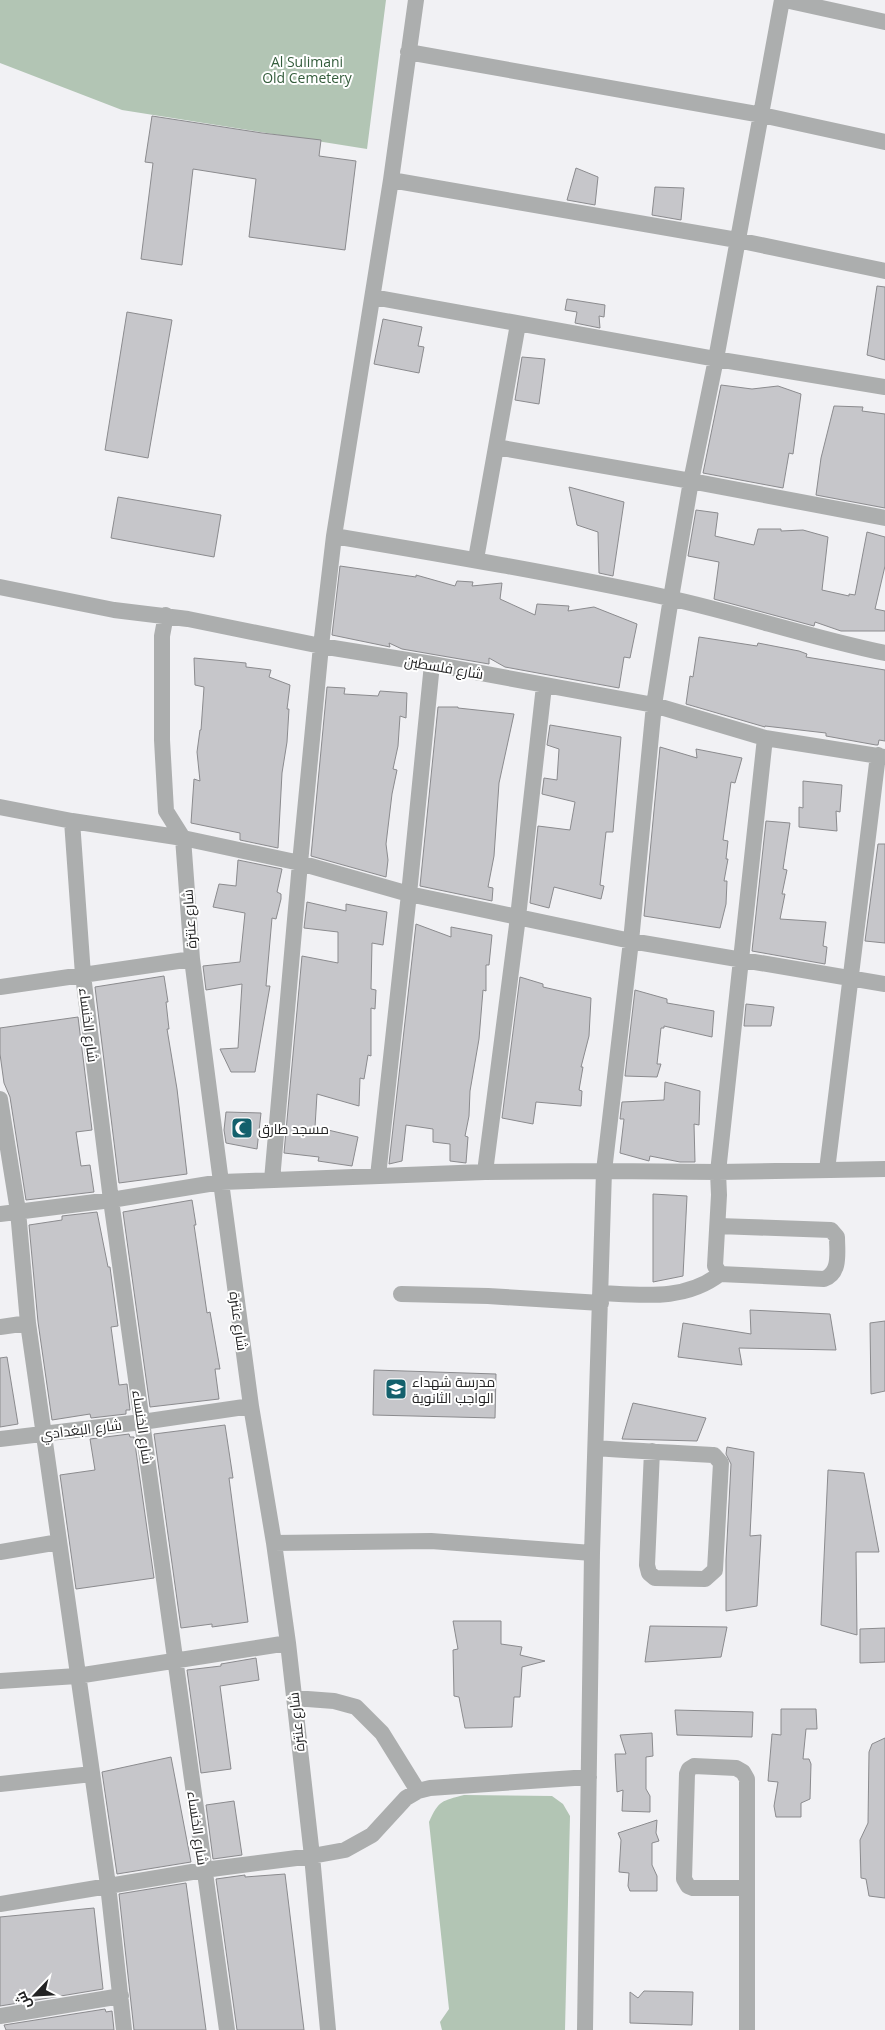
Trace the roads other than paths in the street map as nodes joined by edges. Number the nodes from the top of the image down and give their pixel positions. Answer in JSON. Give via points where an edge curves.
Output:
{"nodes":[{"id":1,"x":416,"y":0,"type":"edge"},
{"id":2,"x":784,"y":0,"type":"edge"},
{"id":3,"x":885,"y":22,"type":"edge"},
{"id":4,"x":408,"y":52,"type":"junction"},
{"id":5,"x":762,"y":115,"type":"junction"},
{"id":6,"x":885,"y":142,"type":"edge"},
{"id":7,"x":391,"y":180,"type":"junction"},
{"id":8,"x":737,"y":240,"type":"junction"},
{"id":9,"x":885,"y":271,"type":"edge"},
{"id":10,"x":373,"y":298,"type":"junction"},
{"id":11,"x":518,"y":324,"type":"junction"},
{"id":12,"x":716,"y":359,"type":"junction"},
{"id":13,"x":885,"y":387,"type":"edge"},
{"id":14,"x":496,"y":447,"type":"junction"},
{"id":15,"x":691,"y":480,"type":"junction"},
{"id":16,"x":885,"y":518,"type":"edge"},
{"id":17,"x":334,"y":536,"type":"junction"},
{"id":18,"x":476,"y":560,"type":"junction"},
{"id":19,"x":0,"y":587,"type":"edge"},
{"id":20,"x":671,"y":598,"type":"junction"},
{"id":21,"x":166,"y":615,"type":"junction"},
{"id":22,"x":321,"y":646,"type":"junction"},
{"id":23,"x":885,"y":653,"type":"edge"},
{"id":24,"x":432,"y":664,"type":"junction"},
{"id":25,"x":544,"y":686,"type":"junction"},
{"id":26,"x":654,"y":706,"type":"junction"},
{"id":27,"x":765,"y":738,"type":"junction"},
{"id":28,"x":881,"y":756,"type":"edge"},
{"id":29,"x":0,"y":807,"type":"edge"},
{"id":30,"x":72,"y":822,"type":"junction"},
{"id":31,"x":183,"y":838,"type":"junction"},
{"id":32,"x":300,"y":863,"type":"junction"},
{"id":33,"x":409,"y":894,"type":"junction"},
{"id":34,"x":518,"y":917,"type":"junction"},
{"id":35,"x":631,"y":941,"type":"junction"},
{"id":36,"x":192,"y":959,"type":"junction"},
{"id":37,"x":740,"y":959,"type":"junction"},
{"id":38,"x":83,"y":975,"type":"junction"},
{"id":39,"x":851,"y":980,"type":"junction"},
{"id":40,"x":885,"y":984,"type":"edge"},
{"id":41,"x":0,"y":987,"type":"edge"},
{"id":42,"x":0,"y":1099,"type":"edge"},
{"id":43,"x":885,"y":1169,"type":"edge"},
{"id":44,"x":604,"y":1170,"type":"junction"},
{"id":45,"x":827,"y":1170,"type":"junction"},
{"id":46,"x":485,"y":1172,"type":"junction"},
{"id":47,"x":718,"y":1172,"type":"junction"},
{"id":48,"x":378,"y":1176,"type":"junction"},
{"id":49,"x":272,"y":1180,"type":"junction"},
{"id":50,"x":220,"y":1182,"type":"junction"},
{"id":51,"x":111,"y":1200,"type":"junction"},
{"id":52,"x":18,"y":1211,"type":"junction"},
{"id":53,"x":0,"y":1214,"type":"edge"},
{"id":54,"x":718,"y":1226,"type":"junction"},
{"id":55,"x":720,"y":1274,"type":"junction"},
{"id":56,"x":401,"y":1294,"type":"dead end"},
{"id":57,"x":601,"y":1298,"type":"junction"},
{"id":58,"x":28,"y":1323,"type":"junction"},
{"id":59,"x":0,"y":1327,"type":"edge"},
{"id":60,"x":250,"y":1406,"type":"junction"},
{"id":61,"x":142,"y":1422,"type":"junction"},
{"id":62,"x":44,"y":1433,"type":"junction"},
{"id":63,"x":0,"y":1439,"type":"edge"},
{"id":64,"x":596,"y":1448,"type":"junction"},
{"id":65,"x":652,"y":1451,"type":"junction"},
{"id":66,"x":59,"y":1542,"type":"junction"},
{"id":67,"x":274,"y":1543,"type":"junction"},
{"id":68,"x":0,"y":1552,"type":"edge"},
{"id":69,"x":592,"y":1553,"type":"junction"},
{"id":70,"x":288,"y":1643,"type":"junction"},
{"id":71,"x":175,"y":1660,"type":"junction"},
{"id":72,"x":77,"y":1676,"type":"junction"},
{"id":73,"x":0,"y":1681,"type":"edge"},
{"id":74,"x":294,"y":1698,"type":"junction"},
{"id":75,"x":92,"y":1774,"type":"junction"},
{"id":76,"x":589,"y":1778,"type":"junction"},
{"id":77,"x":0,"y":1784,"type":"edge"},
{"id":78,"x":418,"y":1792,"type":"junction"},
{"id":79,"x":312,"y":1856,"type":"junction"},
{"id":80,"x":204,"y":1870,"type":"junction"},
{"id":81,"x":108,"y":1885,"type":"junction"},
{"id":82,"x":747,"y":1888,"type":"junction"},
{"id":83,"x":0,"y":1904,"type":"edge"},
{"id":84,"x":120,"y":1996,"type":"junction"},
{"id":85,"x":0,"y":2016,"type":"edge"},
{"id":86,"x":124,"y":2030,"type":"edge"},
{"id":87,"x":227,"y":2030,"type":"edge"},
{"id":88,"x":328,"y":2030,"type":"edge"},
{"id":89,"x":585,"y":2030,"type":"edge"},
{"id":90,"x":747,"y":2030,"type":"edge"}],
"edges":[{"from":1,"to":4,"type":"street"},
{"from":2,"to":3,"type":"street"},
{"from":2,"to":5,"type":"street"},
{"from":4,"to":5,"type":"street"},
{"from":4,"to":7,"type":"street"},
{"from":5,"to":6,"type":"street"},
{"from":5,"to":8,"type":"street"},
{"from":7,"to":8,"type":"street"},
{"from":7,"to":10,"type":"street"},
{"from":8,"to":9,"type":"street"},
{"from":8,"to":12,"type":"street"},
{"from":10,"to":11,"type":"street"},
{"from":10,"to":17,"type":"street"},
{"from":11,"to":12,"type":"street"},
{"from":11,"to":14,"type":"street"},
{"from":12,"to":13,"type":"street"},
{"from":12,"to":15,"type":"street"},
{"from":14,"to":15,"type":"street"},
{"from":14,"to":18,"type":"street"},
{"from":15,"to":16,"type":"street"},
{"from":15,"to":20,"type":"street"},
{"from":17,"to":18,"type":"street"},
{"from":17,"to":22,"type":"street"},
{"from":18,"to":20,"type":"street"},
{"from":19,"to":21,"type":"street","name":"شارع فلسطين","via":[[114,610]]},
{"from":20,"to":23,"type":"street"},
{"from":20,"to":26,"type":"street"},
{"from":21,"to":22,"type":"street","name":"شارع فلسطين"},
{"from":21,"to":31,"type":"street","name":"شارع عنترة","via":[[162,636],[162,740],[166,811]]},
{"from":22,"to":24,"type":"street","name":"شارع فلسطين"},
{"from":22,"to":32,"type":"street"},
{"from":24,"to":25,"type":"street","name":"شارع فلسطين"},
{"from":24,"to":33,"type":"street"},
{"from":25,"to":26,"type":"street","name":"شارع فلسطين"},
{"from":25,"to":34,"type":"street"},
{"from":26,"to":27,"type":"street","name":"شارع فلسطين"},
{"from":26,"to":35,"type":"street"},
{"from":27,"to":28,"type":"street","name":"شارع فلسطين"},
{"from":27,"to":37,"type":"street"},
{"from":28,"to":39,"type":"street"},
{"from":29,"to":30,"type":"street"},
{"from":30,"to":31,"type":"street"},
{"from":30,"to":38,"type":"street","name":"شارع الخنساء"},
{"from":31,"to":32,"type":"street"},
{"from":31,"to":36,"type":"street","name":"شارع عنترة"},
{"from":32,"to":33,"type":"street"},
{"from":32,"to":49,"type":"street"},
{"from":33,"to":34,"type":"street"},
{"from":33,"to":48,"type":"street"},
{"from":34,"to":35,"type":"street"},
{"from":34,"to":46,"type":"street"},
{"from":35,"to":37,"type":"street"},
{"from":35,"to":44,"type":"street"},
{"from":36,"to":38,"type":"street"},
{"from":36,"to":50,"type":"street","name":"شارع عنترة"},
{"from":37,"to":39,"type":"street"},
{"from":37,"to":47,"type":"street"},
{"from":38,"to":41,"type":"street"},
{"from":38,"to":51,"type":"street","name":"شارع الخنساء"},
{"from":39,"to":40,"type":"street"},
{"from":39,"to":45,"type":"street"},
{"from":42,"to":52,"type":"street"},
{"from":43,"to":45,"type":"street"},
{"from":44,"to":46,"type":"street"},
{"from":44,"to":47,"type":"street"},
{"from":44,"to":57,"type":"street"},
{"from":45,"to":47,"type":"street"},
{"from":46,"to":48,"type":"street"},
{"from":47,"to":54,"type":"street"},
{"from":48,"to":49,"type":"street"},
{"from":49,"to":50,"type":"street"},
{"from":50,"to":51,"type":"street"},
{"from":50,"to":60,"type":"street","name":"شارع عنترة"},
{"from":51,"to":52,"type":"street"},
{"from":51,"to":61,"type":"street","name":"شارع الخنساء"},
{"from":52,"to":53,"type":"street"},
{"from":52,"to":58,"type":"street"},
{"from":54,"to":55,"type":"street","via":[[715,1266]]},
{"from":54,"to":55,"type":"street","via":[[831,1230],[838,1236],[836,1271],[824,1279]]},
{"from":55,"to":57,"type":"street","via":[[697,1289],[678,1293]]},
{"from":56,"to":57,"type":"street"},
{"from":57,"to":64,"type":"street"},
{"from":58,"to":59,"type":"street"},
{"from":58,"to":62,"type":"street"},
{"from":60,"to":61,"type":"street","name":"شارع البغدادي"},
{"from":60,"to":67,"type":"street","name":"شارع عنترة"},
{"from":61,"to":62,"type":"street","name":"شارع البغدادي"},
{"from":61,"to":71,"type":"street","name":"شارع الخنساء"},
{"from":62,"to":63,"type":"street","name":"شارع البغدادي"},
{"from":62,"to":66,"type":"street"},
{"from":64,"to":65,"type":"street"},
{"from":64,"to":69,"type":"street"},
{"from":65,"to":65,"type":"street","via":[[714,1455],[721,1463],[715,1570],[705,1579],[655,1578],[649,1573]]},
{"from":66,"to":68,"type":"street"},
{"from":66,"to":72,"type":"street"},
{"from":67,"to":69,"type":"street","via":[[431,1541]]},
{"from":67,"to":70,"type":"street","name":"شارع عنترة"},
{"from":69,"to":76,"type":"street"},
{"from":70,"to":71,"type":"street"},
{"from":70,"to":74,"type":"street","name":"شارع عنترة"},
{"from":71,"to":72,"type":"street"},
{"from":71,"to":80,"type":"street","name":"شارع الخنساء"},
{"from":72,"to":73,"type":"street"},
{"from":72,"to":75,"type":"street"},
{"from":74,"to":78,"type":"street","via":[[334,1701],[356,1707],[382,1733]]},
{"from":74,"to":79,"type":"street","name":"شارع عنترة"},
{"from":75,"to":77,"type":"street"},
{"from":75,"to":81,"type":"street"},
{"from":76,"to":78,"type":"street","via":[[430,1788]]},
{"from":76,"to":89,"type":"street"},
{"from":78,"to":79,"type":"street","via":[[406,1798],[372,1836],[345,1850]]},
{"from":79,"to":80,"type":"street"},
{"from":79,"to":88,"type":"street","name":"شارع عنترة"},
{"from":80,"to":81,"type":"street"},
{"from":80,"to":87,"type":"street","name":"شارع الخنساء"},
{"from":81,"to":83,"type":"street"},
{"from":81,"to":84,"type":"street"},
{"from":82,"to":82,"type":"street","via":[[746,1778],[736,1768],[694,1766],[688,1774],[684,1879],[693,1888]]},
{"from":82,"to":90,"type":"street"},
{"from":84,"to":85,"type":"street"},
{"from":84,"to":86,"type":"street"}]}
